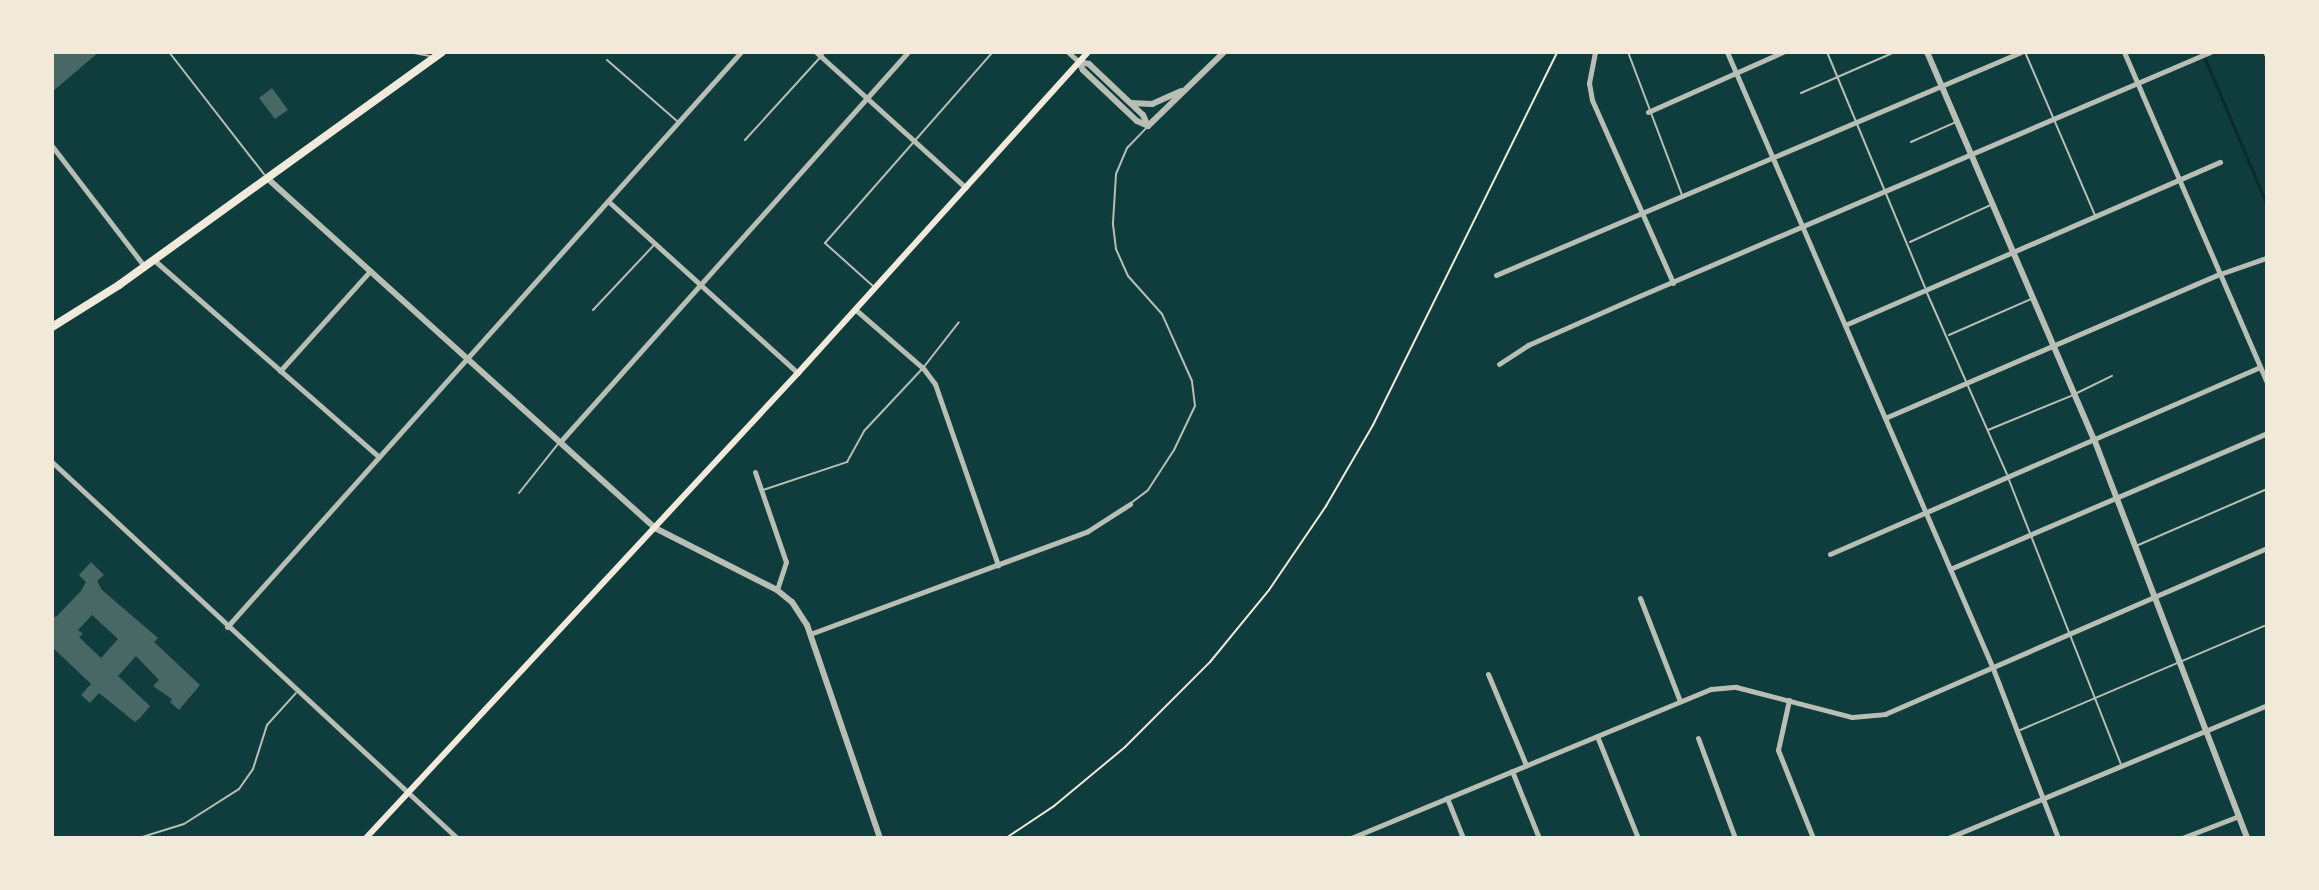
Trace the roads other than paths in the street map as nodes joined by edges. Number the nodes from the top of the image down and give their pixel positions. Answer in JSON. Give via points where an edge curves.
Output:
{"nodes":[{"id":1,"x":169,"y":52,"type":"edge"},
{"id":2,"x":409,"y":52,"type":"edge"},
{"id":3,"x":741,"y":52,"type":"edge"},
{"id":4,"x":908,"y":52,"type":"edge"},
{"id":5,"x":993,"y":52,"type":"edge"},
{"id":6,"x":1068,"y":52,"type":"edge"},
{"id":7,"x":1088,"y":52,"type":"edge"},
{"id":8,"x":1224,"y":52,"type":"edge"},
{"id":9,"x":1595,"y":52,"type":"edge"},
{"id":10,"x":1628,"y":52,"type":"edge"},
{"id":11,"x":1727,"y":52,"type":"edge"},
{"id":12,"x":1783,"y":52,"type":"edge"},
{"id":13,"x":1827,"y":52,"type":"edge"},
{"id":14,"x":1895,"y":52,"type":"edge"},
{"id":15,"x":1927,"y":52,"type":"edge"},
{"id":16,"x":2023,"y":52,"type":"edge"},
{"id":17,"x":2124,"y":52,"type":"edge"},
{"id":18,"x":2210,"y":52,"type":"edge"},
{"id":19,"x":2264,"y":52,"type":"edge"},
{"id":20,"x":440,"y":53,"type":"edge"},
{"id":21,"x":820,"y":53,"type":"edge"},
{"id":22,"x":2267,"y":59,"type":"edge"},
{"id":23,"x":607,"y":60,"type":"dead end"},
{"id":24,"x":1079,"y":62,"type":"junction"},
{"id":25,"x":1736,"y":73,"type":"junction"},
{"id":26,"x":1837,"y":77,"type":"junction"},
{"id":27,"x":2137,"y":84,"type":"junction"},
{"id":28,"x":1942,"y":86,"type":"junction"},
{"id":29,"x":1187,"y":87,"type":"junction"},
{"id":30,"x":1801,"y":93,"type":"dead end"},
{"id":31,"x":867,"y":98,"type":"junction"},
{"id":32,"x":1130,"y":103,"type":"junction"},
{"id":33,"x":1648,"y":112,"type":"junction"},
{"id":34,"x":2054,"y":120,"type":"junction"},
{"id":35,"x":1957,"y":121,"type":"junction"},
{"id":36,"x":678,"y":122,"type":"junction"},
{"id":37,"x":1857,"y":122,"type":"junction"},
{"id":38,"x":1148,"y":126,"type":"junction"},
{"id":39,"x":745,"y":140,"type":"dead end"},
{"id":40,"x":914,"y":140,"type":"junction"},
{"id":41,"x":1911,"y":142,"type":"dead end"},
{"id":42,"x":52,"y":146,"type":"edge"},
{"id":43,"x":1972,"y":155,"type":"junction"},
{"id":44,"x":1773,"y":158,"type":"junction"},
{"id":45,"x":2220,"y":162,"type":"dead end"},
{"id":46,"x":267,"y":178,"type":"junction"},
{"id":47,"x":2178,"y":178,"type":"junction"},
{"id":48,"x":966,"y":188,"type":"junction"},
{"id":49,"x":1886,"y":189,"type":"junction"},
{"id":50,"x":1682,"y":196,"type":"junction"},
{"id":51,"x":608,"y":201,"type":"junction"},
{"id":52,"x":1993,"y":204,"type":"junction"},
{"id":53,"x":1644,"y":212,"type":"junction"},
{"id":54,"x":2095,"y":215,"type":"junction"},
{"id":55,"x":1803,"y":227,"type":"junction"},
{"id":56,"x":1908,"y":243,"type":"junction"},
{"id":57,"x":655,"y":244,"type":"junction"},
{"id":58,"x":2013,"y":250,"type":"junction"},
{"id":59,"x":2266,"y":258,"type":"edge"},
{"id":60,"x":154,"y":260,"type":"junction"},
{"id":61,"x":145,"y":267,"type":"junction"},
{"id":62,"x":370,"y":271,"type":"junction"},
{"id":63,"x":2220,"y":274,"type":"junction"},
{"id":64,"x":1496,"y":275,"type":"dead end"},
{"id":65,"x":1673,"y":283,"type":"junction"},
{"id":66,"x":700,"y":285,"type":"junction"},
{"id":67,"x":875,"y":288,"type":"junction"},
{"id":68,"x":1926,"y":290,"type":"junction"},
{"id":69,"x":2034,"y":298,"type":"junction"},
{"id":70,"x":593,"y":310,"type":"dead end"},
{"id":71,"x":856,"y":310,"type":"junction"},
{"id":72,"x":959,"y":322,"type":"dead end"},
{"id":73,"x":1845,"y":325,"type":"junction"},
{"id":74,"x":52,"y":327,"type":"edge"},
{"id":75,"x":1948,"y":335,"type":"junction"},
{"id":76,"x":2054,"y":345,"type":"junction"},
{"id":77,"x":467,"y":358,"type":"junction"},
{"id":78,"x":1499,"y":364,"type":"dead end"},
{"id":79,"x":2260,"y":367,"type":"junction"},
{"id":80,"x":923,"y":368,"type":"junction"},
{"id":81,"x":280,"y":371,"type":"junction"},
{"id":82,"x":798,"y":373,"type":"junction"},
{"id":83,"x":2112,"y":376,"type":"dead end"},
{"id":84,"x":2267,"y":382,"type":"edge"},
{"id":85,"x":1967,"y":383,"type":"junction"},
{"id":86,"x":2075,"y":394,"type":"junction"},
{"id":87,"x":1885,"y":418,"type":"junction"},
{"id":88,"x":1987,"y":430,"type":"junction"},
{"id":89,"x":2267,"y":433,"type":"edge"},
{"id":90,"x":2094,"y":439,"type":"junction"},
{"id":91,"x":560,"y":442,"type":"junction"},
{"id":92,"x":379,"y":457,"type":"junction"},
{"id":93,"x":52,"y":462,"type":"edge"},
{"id":94,"x":755,"y":472,"type":"dead end"},
{"id":95,"x":2008,"y":478,"type":"junction"},
{"id":96,"x":2267,"y":489,"type":"edge"},
{"id":97,"x":762,"y":491,"type":"junction"},
{"id":98,"x":519,"y":493,"type":"dead end"},
{"id":99,"x":2116,"y":497,"type":"junction"},
{"id":100,"x":1130,"y":504,"type":"joint"},
{"id":101,"x":1926,"y":514,"type":"junction"},
{"id":102,"x":655,"y":528,"type":"junction"},
{"id":103,"x":2033,"y":534,"type":"junction"},
{"id":104,"x":2135,"y":546,"type":"junction"},
{"id":105,"x":2267,"y":548,"type":"edge"},
{"id":106,"x":1830,"y":554,"type":"dead end"},
{"id":107,"x":998,"y":565,"type":"junction"},
{"id":108,"x":1950,"y":569,"type":"junction"},
{"id":109,"x":777,"y":590,"type":"junction"},
{"id":110,"x":2154,"y":595,"type":"junction"},
{"id":111,"x":1640,"y":598,"type":"dead end"},
{"id":112,"x":2267,"y":625,"type":"edge"},
{"id":113,"x":227,"y":627,"type":"junction"},
{"id":114,"x":2069,"y":631,"type":"junction"},
{"id":115,"x":810,"y":634,"type":"junction"},
{"id":116,"x":2180,"y":662,"type":"junction"},
{"id":117,"x":1992,"y":666,"type":"junction"},
{"id":118,"x":1488,"y":674,"type":"dead end"},
{"id":119,"x":297,"y":692,"type":"junction"},
{"id":120,"x":2094,"y":699,"type":"junction"},
{"id":121,"x":1789,"y":700,"type":"junction"},
{"id":122,"x":1680,"y":701,"type":"junction"},
{"id":123,"x":2267,"y":705,"type":"edge"},
{"id":124,"x":2206,"y":730,"type":"junction"},
{"id":125,"x":2017,"y":731,"type":"junction"},
{"id":126,"x":1597,"y":736,"type":"junction"},
{"id":127,"x":1698,"y":738,"type":"dead end"},
{"id":128,"x":1526,"y":765,"type":"junction"},
{"id":129,"x":2121,"y":765,"type":"junction"},
{"id":130,"x":1512,"y":771,"type":"junction"},
{"id":131,"x":408,"y":794,"type":"junction"},
{"id":132,"x":1447,"y":798,"type":"junction"},
{"id":133,"x":2042,"y":798,"type":"junction"},
{"id":134,"x":2239,"y":816,"type":"junction"},
{"id":135,"x":139,"y":838,"type":"edge"},
{"id":136,"x":366,"y":838,"type":"edge"},
{"id":137,"x":457,"y":838,"type":"edge"},
{"id":138,"x":880,"y":838,"type":"edge"},
{"id":139,"x":1351,"y":838,"type":"edge"},
{"id":140,"x":1463,"y":838,"type":"edge"},
{"id":141,"x":1539,"y":838,"type":"edge"},
{"id":142,"x":1638,"y":838,"type":"edge"},
{"id":143,"x":1735,"y":838,"type":"edge"},
{"id":144,"x":1813,"y":838,"type":"edge"},
{"id":145,"x":1948,"y":838,"type":"edge"},
{"id":146,"x":2058,"y":838,"type":"edge"},
{"id":147,"x":2182,"y":838,"type":"edge"},
{"id":148,"x":2247,"y":838,"type":"edge"}],
"edges":[{"from":1,"to":46,"type":"lane"},
{"from":2,"to":20,"type":"lane","via":[[423,57]]},
{"from":3,"to":36,"type":"street"},
{"from":4,"to":31,"type":"street"},
{"from":5,"to":40,"type":"lane"},
{"from":6,"to":24,"type":"street"},
{"from":7,"to":24,"type":"main road"},
{"from":8,"to":29,"type":"street"},
{"from":9,"to":53,"type":"street","via":[[1589,83],[1592,100]]},
{"from":10,"to":33,"type":"lane"},
{"from":11,"to":25,"type":"street"},
{"from":12,"to":25,"type":"street"},
{"from":13,"to":26,"type":"lane"},
{"from":14,"to":26,"type":"lane"},
{"from":15,"to":28,"type":"street"},
{"from":16,"to":28,"type":"street"},
{"from":16,"to":34,"type":"lane"},
{"from":17,"to":27,"type":"street"},
{"from":18,"to":27,"type":"street"},
{"from":19,"to":22,"type":"lane"},
{"from":20,"to":46,"type":"highway"},
{"from":21,"to":31,"type":"street"},
{"from":21,"to":39,"type":"lane"},
{"from":23,"to":36,"type":"lane"},
{"from":24,"to":32,"type":"street","via":[[1089,64]]},
{"from":24,"to":38,"type":"street"},
{"from":24,"to":48,"type":"main road"},
{"from":25,"to":33,"type":"street"},
{"from":25,"to":44,"type":"street"},
{"from":26,"to":30,"type":"lane"},
{"from":26,"to":37,"type":"lane"},
{"from":27,"to":34,"type":"street"},
{"from":27,"to":47,"type":"street"},
{"from":28,"to":35,"type":"street"},
{"from":28,"to":37,"type":"street"},
{"from":29,"to":32,"type":"street","via":[[1152,104]]},
{"from":29,"to":38,"type":"street"},
{"from":31,"to":40,"type":"street"},
{"from":31,"to":66,"type":"street"},
{"from":32,"to":38,"type":"street"},
{"from":33,"to":50,"type":"lane"},
{"from":34,"to":43,"type":"street"},
{"from":34,"to":54,"type":"lane"},
{"from":35,"to":41,"type":"lane"},
{"from":35,"to":43,"type":"street"},
{"from":36,"to":51,"type":"street"},
{"from":37,"to":44,"type":"street"},
{"from":37,"to":49,"type":"lane"},
{"from":38,"to":100,"type":"lane","via":[[1127,148],[1116,174],[1116,249],[1128,276],[1162,314],[1192,381],[1195,406],[1148,490]]},
{"from":40,"to":48,"type":"street"},
{"from":40,"to":67,"type":"lane","via":[[825,243]]},
{"from":42,"to":61,"type":"street"},
{"from":43,"to":49,"type":"street"},
{"from":43,"to":52,"type":"street"},
{"from":44,"to":50,"type":"street"},
{"from":44,"to":55,"type":"street"},
{"from":45,"to":47,"type":"street"},
{"from":46,"to":60,"type":"highway"},
{"from":46,"to":62,"type":"street"},
{"from":47,"to":54,"type":"street"},
{"from":47,"to":63,"type":"street"},
{"from":48,"to":67,"type":"main road"},
{"from":49,"to":55,"type":"street"},
{"from":49,"to":56,"type":"lane"},
{"from":50,"to":53,"type":"street"},
{"from":51,"to":57,"type":"street"},
{"from":51,"to":77,"type":"street"},
{"from":52,"to":56,"type":"lane"},
{"from":52,"to":58,"type":"street"},
{"from":53,"to":64,"type":"street"},
{"from":53,"to":65,"type":"street"},
{"from":54,"to":58,"type":"street"},
{"from":55,"to":65,"type":"street"},
{"from":55,"to":73,"type":"street"},
{"from":56,"to":68,"type":"lane"},
{"from":57,"to":66,"type":"street"},
{"from":57,"to":70,"type":"lane"},
{"from":58,"to":68,"type":"street"},
{"from":58,"to":69,"type":"street"},
{"from":59,"to":63,"type":"street"},
{"from":60,"to":61,"type":"highway"},
{"from":60,"to":81,"type":"street"},
{"from":61,"to":74,"type":"highway"},
{"from":62,"to":77,"type":"street"},
{"from":62,"to":81,"type":"street"},
{"from":63,"to":76,"type":"street"},
{"from":63,"to":79,"type":"street"},
{"from":65,"to":78,"type":"street","via":[[1528,345]]},
{"from":66,"to":82,"type":"street"},
{"from":66,"to":91,"type":"street"},
{"from":67,"to":71,"type":"main road"},
{"from":68,"to":73,"type":"street"},
{"from":68,"to":75,"type":"lane"},
{"from":69,"to":75,"type":"lane"},
{"from":69,"to":76,"type":"street"},
{"from":71,"to":80,"type":"street"},
{"from":71,"to":82,"type":"main road"},
{"from":72,"to":80,"type":"lane"},
{"from":73,"to":87,"type":"street"},
{"from":75,"to":85,"type":"lane"},
{"from":76,"to":85,"type":"street"},
{"from":76,"to":86,"type":"street"},
{"from":77,"to":91,"type":"street"},
{"from":77,"to":92,"type":"street"},
{"from":79,"to":84,"type":"street"},
{"from":79,"to":90,"type":"street"},
{"from":80,"to":97,"type":"lane","via":[[864,431],[847,462]]},
{"from":80,"to":107,"type":"street","via":[[935,384]]},
{"from":81,"to":92,"type":"street"},
{"from":82,"to":102,"type":"main road"},
{"from":83,"to":86,"type":"lane"},
{"from":85,"to":87,"type":"street"},
{"from":85,"to":88,"type":"lane"},
{"from":86,"to":88,"type":"lane"},
{"from":86,"to":90,"type":"street"},
{"from":87,"to":101,"type":"street"},
{"from":88,"to":95,"type":"lane"},
{"from":89,"to":99,"type":"street"},
{"from":90,"to":95,"type":"street"},
{"from":90,"to":99,"type":"street"},
{"from":91,"to":98,"type":"lane"},
{"from":91,"to":102,"type":"street"},
{"from":92,"to":113,"type":"street"},
{"from":93,"to":113,"type":"street"},
{"from":94,"to":97,"type":"street"},
{"from":95,"to":101,"type":"street"},
{"from":95,"to":103,"type":"lane"},
{"from":96,"to":104,"type":"lane"},
{"from":97,"to":109,"type":"street","via":[[786,562]]},
{"from":99,"to":103,"type":"street"},
{"from":99,"to":104,"type":"street"},
{"from":100,"to":107,"type":"street","via":[[1088,531]]},
{"from":101,"to":106,"type":"street"},
{"from":101,"to":108,"type":"street"},
{"from":102,"to":109,"type":"street"},
{"from":102,"to":131,"type":"main road"},
{"from":103,"to":108,"type":"street"},
{"from":103,"to":114,"type":"lane"},
{"from":104,"to":110,"type":"street"},
{"from":105,"to":110,"type":"street"},
{"from":107,"to":115,"type":"street"},
{"from":108,"to":117,"type":"street"},
{"from":109,"to":115,"type":"street","via":[[798,609]]},
{"from":110,"to":114,"type":"street"},
{"from":110,"to":116,"type":"street"},
{"from":111,"to":122,"type":"street"},
{"from":112,"to":116,"type":"lane"},
{"from":113,"to":119,"type":"street"},
{"from":114,"to":117,"type":"street"},
{"from":114,"to":120,"type":"lane"},
{"from":115,"to":138,"type":"street"},
{"from":116,"to":120,"type":"lane"},
{"from":116,"to":124,"type":"street"},
{"from":117,"to":121,"type":"street","via":[[1872,717],[1852,717]]},
{"from":117,"to":125,"type":"street"},
{"from":118,"to":128,"type":"street"},
{"from":119,"to":131,"type":"street"},
{"from":119,"to":135,"type":"lane","via":[[267,725],[253,769],[239,789],[184,824]]},
{"from":120,"to":125,"type":"lane"},
{"from":120,"to":129,"type":"lane"},
{"from":121,"to":122,"type":"street","via":[[1725,686]]},
{"from":121,"to":144,"type":"street","via":[[1778,750]]},
{"from":122,"to":126,"type":"street"},
{"from":123,"to":124,"type":"street"},
{"from":124,"to":129,"type":"street"},
{"from":124,"to":134,"type":"street"},
{"from":125,"to":133,"type":"street"},
{"from":126,"to":128,"type":"street"},
{"from":126,"to":142,"type":"street"},
{"from":127,"to":143,"type":"street"},
{"from":128,"to":130,"type":"street"},
{"from":129,"to":133,"type":"street"},
{"from":130,"to":132,"type":"street"},
{"from":130,"to":141,"type":"street"},
{"from":131,"to":136,"type":"main road"},
{"from":131,"to":137,"type":"street"},
{"from":132,"to":139,"type":"street"},
{"from":132,"to":140,"type":"street"},
{"from":133,"to":145,"type":"street"},
{"from":133,"to":146,"type":"street"},
{"from":134,"to":147,"type":"street"},
{"from":134,"to":148,"type":"street"}]}
